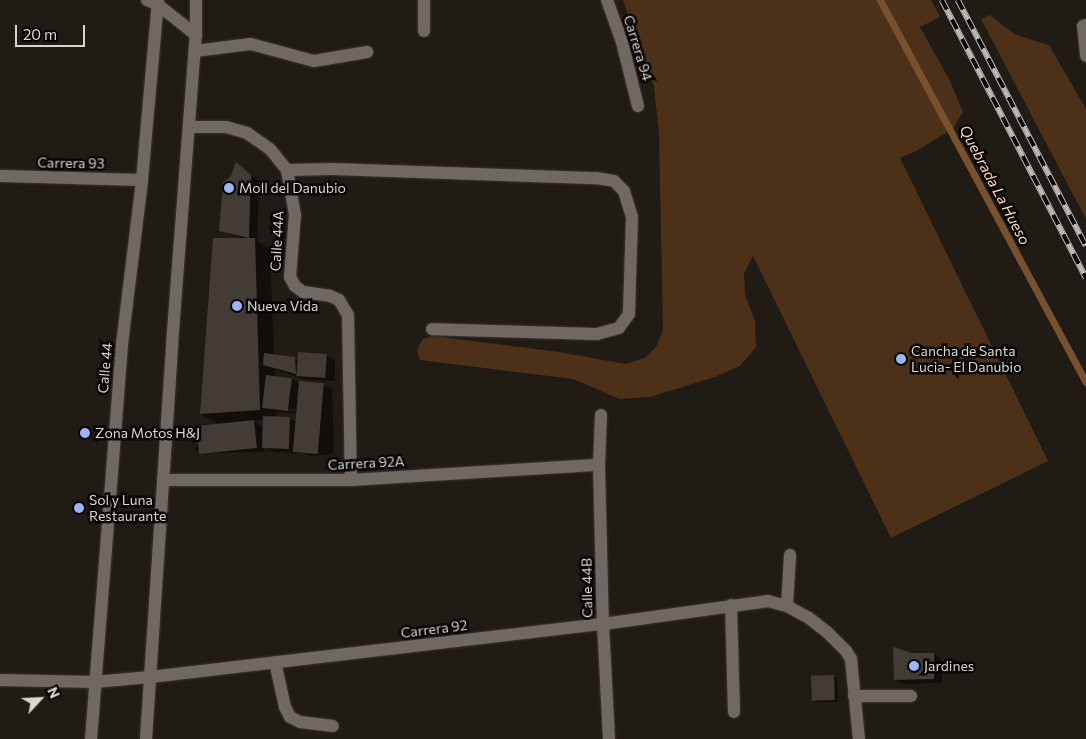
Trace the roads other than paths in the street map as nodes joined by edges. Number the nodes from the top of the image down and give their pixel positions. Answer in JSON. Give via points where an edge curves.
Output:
{"nodes":[{"id":1,"x":196,"y":0,"type":"edge"},
{"id":2,"x":424,"y":0,"type":"edge"},
{"id":3,"x":607,"y":0,"type":"edge"},
{"id":4,"x":154,"y":1,"type":"edge"},
{"id":5,"x":1085,"y":25,"type":"edge"},
{"id":6,"x":424,"y":31,"type":"dead end"},
{"id":7,"x":196,"y":35,"type":"junction"},
{"id":8,"x":195,"y":51,"type":"junction"},
{"id":9,"x":367,"y":52,"type":"dead end"},
{"id":10,"x":1086,"y":56,"type":"edge"},
{"id":11,"x":638,"y":106,"type":"dead end"},
{"id":12,"x":189,"y":127,"type":"junction"},
{"id":13,"x":287,"y":170,"type":"junction"},
{"id":14,"x":0,"y":176,"type":"edge"},
{"id":15,"x":142,"y":180,"type":"junction"},
{"id":16,"x":432,"y":329,"type":"dead end"},
{"id":17,"x":600,"y":415,"type":"dead end"},
{"id":18,"x":599,"y":465,"type":"junction"},
{"id":19,"x":163,"y":480,"type":"junction"},
{"id":20,"x":351,"y":480,"type":"junction"},
{"id":21,"x":790,"y":555,"type":"dead end"},
{"id":22,"x":731,"y":605,"type":"junction"},
{"id":23,"x":787,"y":606,"type":"junction"},
{"id":24,"x":603,"y":624,"type":"junction"},
{"id":25,"x":275,"y":662,"type":"junction"},
{"id":26,"x":150,"y":677,"type":"junction"},
{"id":27,"x":0,"y":680,"type":"edge"},
{"id":28,"x":95,"y":682,"type":"junction"},
{"id":29,"x":854,"y":696,"type":"junction"},
{"id":30,"x":911,"y":696,"type":"dead end"},
{"id":31,"x":734,"y":712,"type":"dead end"},
{"id":32,"x":333,"y":726,"type":"dead end"},
{"id":33,"x":91,"y":739,"type":"edge"},
{"id":34,"x":146,"y":739,"type":"edge"},
{"id":35,"x":609,"y":739,"type":"edge"},
{"id":36,"x":859,"y":739,"type":"edge"}],
"edges":[{"from":1,"to":7,"type":"street"},
{"from":2,"to":6,"type":"street"},
{"from":3,"to":11,"type":"street","name":"Carrera 94","via":[[622,42]]},
{"from":4,"to":7,"type":"street"},
{"from":4,"to":15,"type":"street","name":"Calle 44"},
{"from":5,"to":10,"type":"street"},
{"from":7,"to":8,"type":"street"},
{"from":8,"to":9,"type":"street","via":[[251,44],[314,61]]},
{"from":8,"to":12,"type":"street"},
{"from":12,"to":13,"type":"street","name":"Calle 44A","via":[[226,128],[248,133],[270,149]]},
{"from":12,"to":19,"type":"street"},
{"from":13,"to":16,"type":"street","via":[[596,178],[614,181],[624,191],[632,217],[629,314],[619,328],[596,334]]},
{"from":13,"to":20,"type":"street","name":"Calle 44A","via":[[295,215],[290,277],[303,292],[340,300],[348,315]]},
{"from":14,"to":15,"type":"street","name":"Carrera 93"},
{"from":15,"to":28,"type":"street","name":"Calle 44","via":[[122,344]]},
{"from":17,"to":18,"type":"street","name":"Calle 44B"},
{"from":18,"to":20,"type":"street","name":"Carrera 92A"},
{"from":18,"to":24,"type":"street","name":"Calle 44B"},
{"from":19,"to":20,"type":"street","name":"Carrera 92A"},
{"from":19,"to":26,"type":"street"},
{"from":21,"to":23,"type":"street"},
{"from":22,"to":23,"type":"street","name":"Carrera 92","via":[[768,601]]},
{"from":22,"to":24,"type":"street","name":"Carrera 92"},
{"from":22,"to":31,"type":"street"},
{"from":23,"to":29,"type":"street","name":"Carrera 92","via":[[827,632],[851,659]]},
{"from":24,"to":25,"type":"street","name":"Carrera 92"},
{"from":24,"to":35,"type":"street","name":"Calle 44B"},
{"from":25,"to":26,"type":"street","name":"Carrera 92"},
{"from":25,"to":32,"type":"street","via":[[290,717],[300,722]]},
{"from":26,"to":28,"type":"street","name":"Carrera 92"},
{"from":26,"to":34,"type":"street"},
{"from":27,"to":28,"type":"street","name":"Carrera 92"},
{"from":28,"to":33,"type":"street","name":"Calle 44"},
{"from":29,"to":30,"type":"street"},
{"from":29,"to":36,"type":"street"}]}
